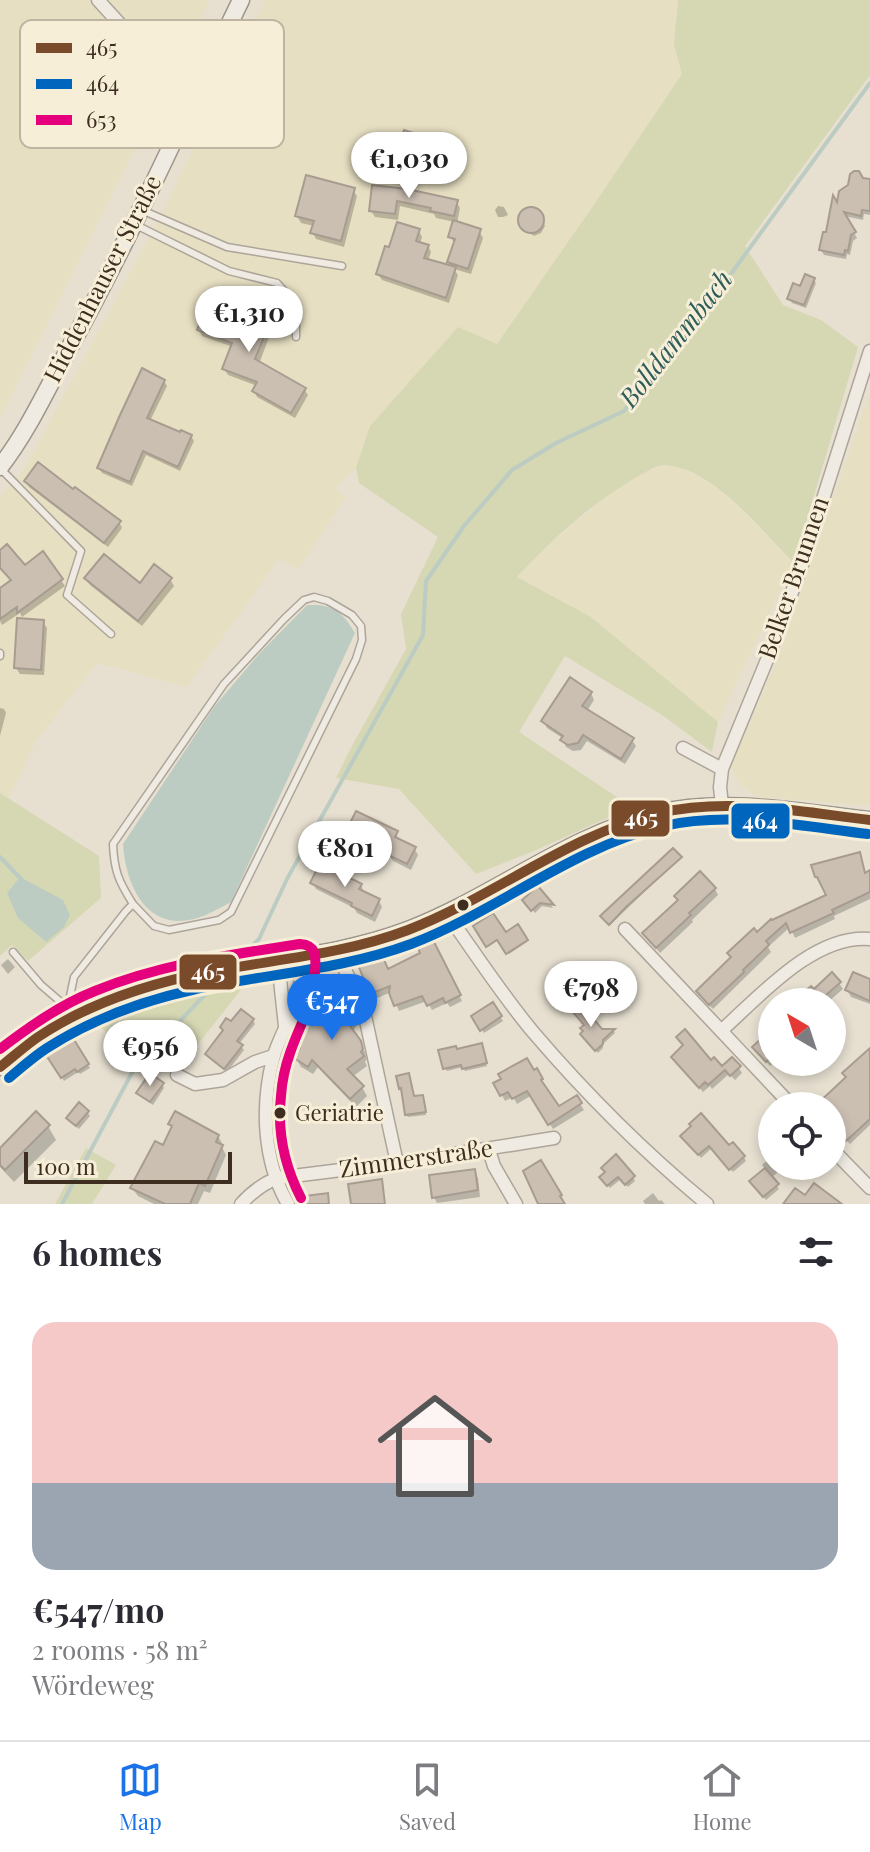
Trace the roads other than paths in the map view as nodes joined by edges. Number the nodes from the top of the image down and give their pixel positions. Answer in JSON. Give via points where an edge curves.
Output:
{"nodes":[{"id":1,"x":98,"y":0,"type":"edge"},
{"id":2,"x":241,"y":0,"type":"edge"},
{"id":3,"x":116,"y":20,"type":"edge"},
{"id":4,"x":231,"y":20,"type":"edge"},
{"id":5,"x":169,"y":148,"type":"edge"},
{"id":6,"x":137,"y":217,"type":"junction"},
{"id":7,"x":342,"y":266,"type":"dead end"},
{"id":8,"x":296,"y":337,"type":"dead end"},
{"id":9,"x":870,"y":351,"type":"edge"},
{"id":10,"x":0,"y":468,"type":"edge"},
{"id":11,"x":111,"y":634,"type":"dead end"},
{"id":12,"x":683,"y":748,"type":"dead end"},
{"id":13,"x":722,"y":769,"type":"junction"},
{"id":14,"x":722,"y":805,"type":"junction"},
{"id":15,"x":870,"y":820,"type":"edge"},
{"id":16,"x":133,"y":904,"type":"junction"},
{"id":17,"x":447,"y":914,"type":"junction"},
{"id":18,"x":625,"y":929,"type":"dead end"},
{"id":19,"x":870,"y":939,"type":"edge"},
{"id":20,"x":340,"y":950,"type":"junction"},
{"id":21,"x":13,"y":952,"type":"dead end"},
{"id":22,"x":302,"y":958,"type":"junction"},
{"id":23,"x":271,"y":962,"type":"junction"},
{"id":24,"x":71,"y":1012,"type":"junction"},
{"id":25,"x":285,"y":1027,"type":"junction"},
{"id":26,"x":721,"y":1031,"type":"junction"},
{"id":27,"x":273,"y":1056,"type":"junction"},
{"id":28,"x":0,"y":1067,"type":"edge"},
{"id":29,"x":177,"y":1075,"type":"dead end"},
{"id":30,"x":779,"y":1092,"type":"edge"},
{"id":31,"x":554,"y":1138,"type":"dead end"},
{"id":32,"x":489,"y":1150,"type":"junction"},
{"id":33,"x":397,"y":1163,"type":"junction"},
{"id":34,"x":846,"y":1163,"type":"edge"},
{"id":35,"x":277,"y":1178,"type":"junction"},
{"id":36,"x":870,"y":1188,"type":"edge"},
{"id":37,"x":241,"y":1204,"type":"edge"},
{"id":38,"x":288,"y":1204,"type":"edge"},
{"id":39,"x":516,"y":1204,"type":"edge"},
{"id":40,"x":707,"y":1204,"type":"edge"}],
"edges":[{"from":1,"to":3,"type":"street"},
{"from":2,"to":4,"type":"main road","name":"Hiddenhauser Straße"},
{"from":5,"to":6,"type":"main road","name":"Hiddenhauser Straße"},
{"from":6,"to":7,"type":"lane","via":[[227,247]]},
{"from":6,"to":8,"type":"lane","via":[[229,271],[277,283],[296,304]]},
{"from":6,"to":10,"type":"main road","name":"Hiddenhauser Straße"},
{"from":9,"to":13,"type":"street","name":"Belker Brunnen","via":[[793,589]]},
{"from":10,"to":11,"type":"lane","via":[[81,551],[67,595]]},
{"from":12,"to":13,"type":"street"},
{"from":13,"to":14,"type":"street","name":"Belker Brunnen"},
{"from":14,"to":15,"type":"main road"},
{"from":14,"to":17,"type":"main road","via":[[661,812],[611,828]]},
{"from":16,"to":16,"type":"lane","via":[[114,865],[113,844],[224,684],[304,600],[328,601],[352,615],[361,626],[356,659],[231,912],[219,920],[169,930],[154,926]]},
{"from":16,"to":24,"type":"lane","via":[[74,977]]},
{"from":17,"to":20,"type":"main road"},
{"from":17,"to":40,"type":"street","via":[[531,1029],[585,1090]]},
{"from":18,"to":26,"type":"street"},
{"from":19,"to":26,"type":"street","via":[[838,942],[796,964]]},
{"from":20,"to":22,"type":"main road"},
{"from":20,"to":33,"type":"street","via":[[363,1007]]},
{"from":21,"to":24,"type":"lane"},
{"from":22,"to":23,"type":"main road"},
{"from":22,"to":25,"type":"street","via":[[297,999]]},
{"from":23,"to":24,"type":"main road","via":[[188,976]]},
{"from":23,"to":25,"type":"street"},
{"from":24,"to":28,"type":"main road"},
{"from":25,"to":27,"type":"street"},
{"from":26,"to":30,"type":"street"},
{"from":27,"to":29,"type":"street","via":[[223,1080],[195,1084]]},
{"from":27,"to":35,"type":"street","via":[[266,1127]]},
{"from":31,"to":32,"type":"street","name":"Zimmerstraße"},
{"from":32,"to":33,"type":"street","name":"Zimmerstraße"},
{"from":32,"to":39,"type":"street"},
{"from":33,"to":35,"type":"street","name":"Zimmerstraße"},
{"from":34,"to":36,"type":"street"},
{"from":35,"to":37,"type":"street"},
{"from":35,"to":38,"type":"street"}]}
